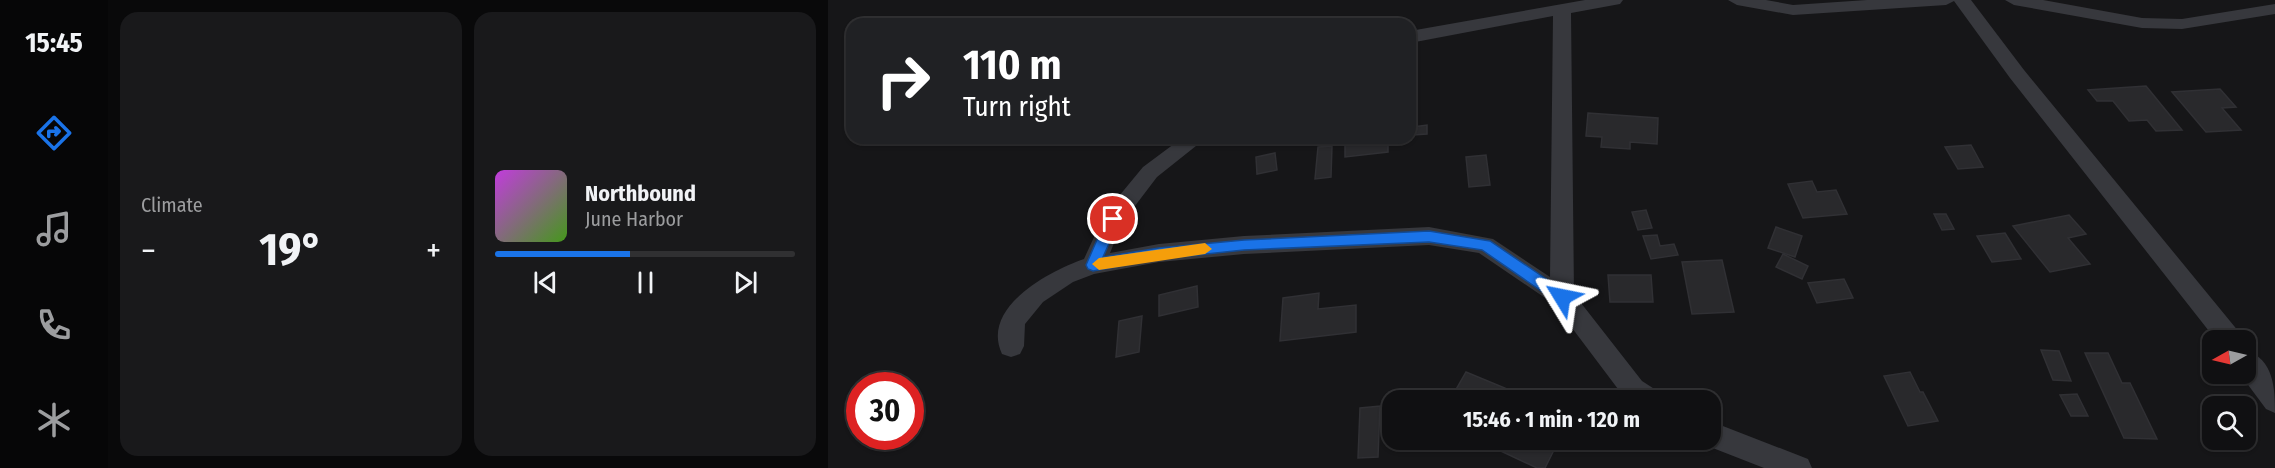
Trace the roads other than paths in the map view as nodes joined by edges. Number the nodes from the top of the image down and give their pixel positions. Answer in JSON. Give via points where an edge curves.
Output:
{"nodes":[{"id":1,"x":1614,"y":0,"type":"edge"},
{"id":2,"x":1737,"y":0,"type":"edge"},
{"id":3,"x":1946,"y":0,"type":"edge"},
{"id":4,"x":1962,"y":0,"type":"edge"},
{"id":5,"x":2014,"y":0,"type":"edge"},
{"id":6,"x":2275,"y":9,"type":"edge"},
{"id":7,"x":1562,"y":11,"type":"junction"},
{"id":8,"x":1416,"y":36,"type":"edge"},
{"id":9,"x":1188,"y":144,"type":"edge"},
{"id":10,"x":1093,"y":265,"type":"junction"},
{"id":11,"x":1562,"y":297,"type":"junction"},
{"id":12,"x":2222,"y":330,"type":"edge"},
{"id":13,"x":1011,"y":346,"type":"dead end"},
{"id":14,"x":2256,"y":375,"type":"edge"},
{"id":15,"x":1635,"y":390,"type":"edge"},
{"id":16,"x":2275,"y":401,"type":"edge"},
{"id":17,"x":1721,"y":438,"type":"edge"},
{"id":18,"x":1798,"y":468,"type":"edge"}],
"edges":[{"from":1,"to":7,"type":"street"},
{"from":2,"to":3,"type":"street","via":[[1793,10]]},
{"from":4,"to":12,"type":"street"},
{"from":5,"to":6,"type":"street","via":[[2142,23],[2182,24]]},
{"from":7,"to":8,"type":"street"},
{"from":7,"to":11,"type":"street"},
{"from":9,"to":10,"type":"street","via":[[1150,172],[1113,219]]},
{"from":10,"to":11,"type":"street","via":[[1159,253],[1244,245],[1429,236],[1485,245]]},
{"from":10,"to":13,"type":"street","via":[[1065,275],[1035,295],[1013,321]]},
{"from":11,"to":15,"type":"street"},
{"from":14,"to":16,"type":"street"},
{"from":17,"to":18,"type":"street"}]}
